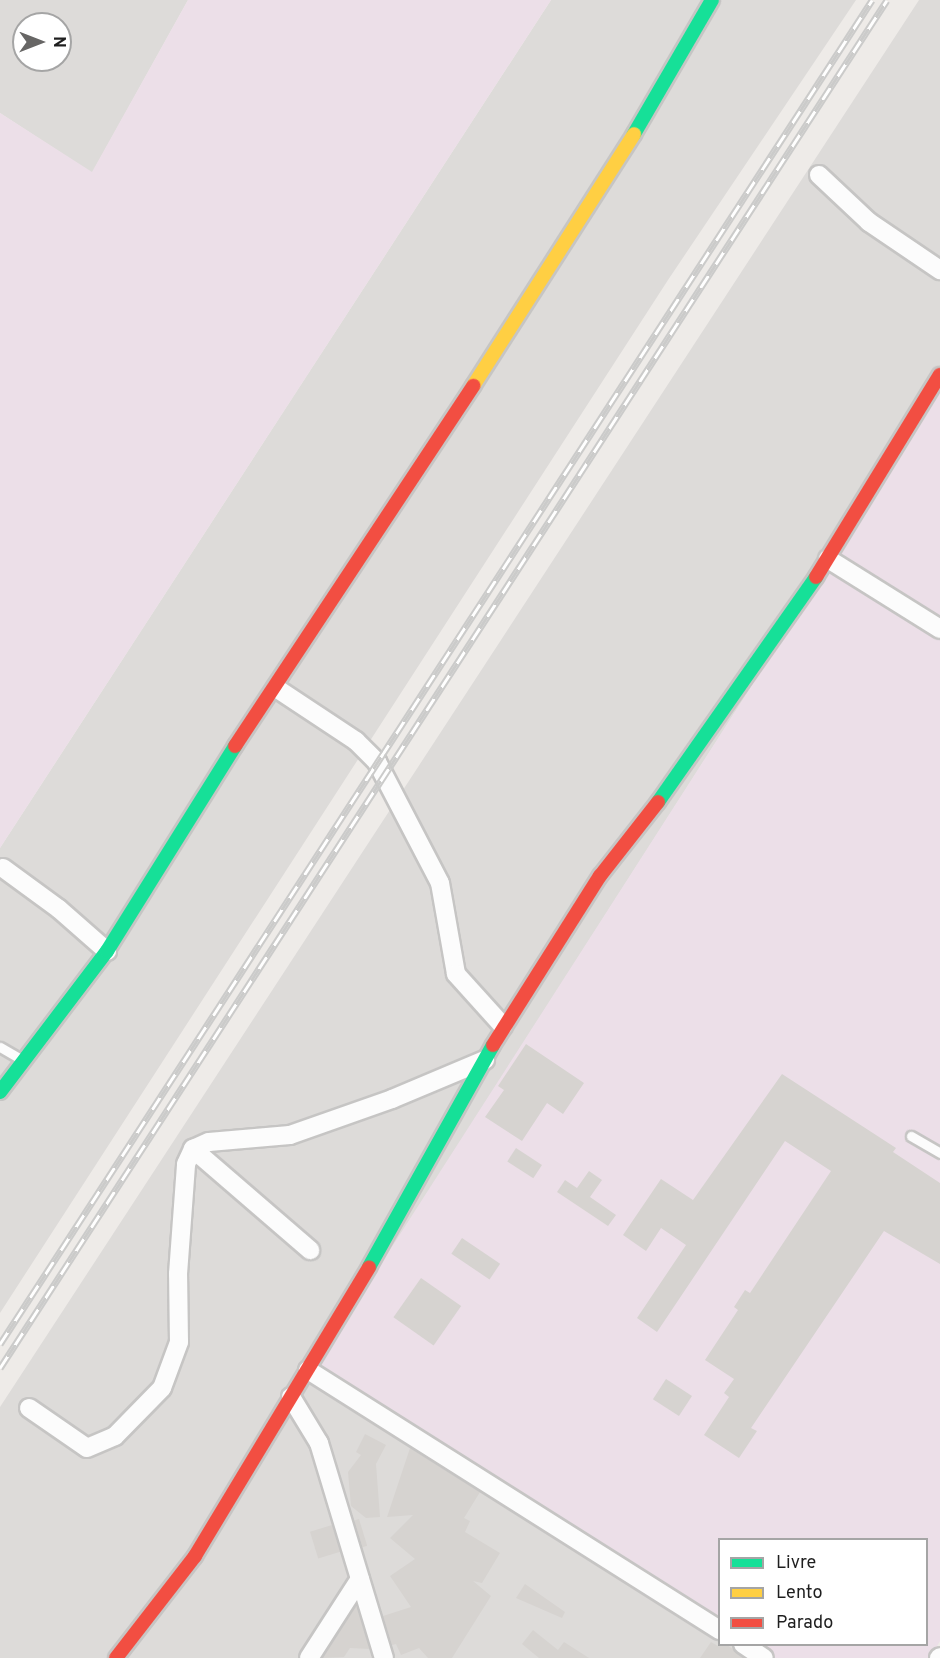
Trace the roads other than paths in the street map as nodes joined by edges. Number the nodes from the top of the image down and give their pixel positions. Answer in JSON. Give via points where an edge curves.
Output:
{"nodes":[{"id":1,"x":712,"y":0,"type":"edge"},
{"id":2,"x":819,"y":175,"type":"dead end"},
{"id":3,"x":940,"y":270,"type":"edge"},
{"id":4,"x":940,"y":375,"type":"edge"},
{"id":5,"x":828,"y":559,"type":"junction"},
{"id":6,"x":940,"y":629,"type":"edge"},
{"id":7,"x":276,"y":688,"type":"junction"},
{"id":8,"x":3,"y":868,"type":"dead end"},
{"id":9,"x":107,"y":951,"type":"junction"},
{"id":10,"x":503,"y":1026,"type":"junction"},
{"id":11,"x":0,"y":1047,"type":"edge"},
{"id":12,"x":485,"y":1060,"type":"junction"},
{"id":13,"x":24,"y":1061,"type":"junction"},
{"id":14,"x":0,"y":1092,"type":"edge"},
{"id":15,"x":911,"y":1136,"type":"dead end"},
{"id":16,"x":194,"y":1149,"type":"junction"},
{"id":17,"x":940,"y":1153,"type":"edge"},
{"id":18,"x":310,"y":1250,"type":"dead end"},
{"id":19,"x":308,"y":1370,"type":"junction"},
{"id":20,"x":291,"y":1397,"type":"junction"},
{"id":21,"x":30,"y":1408,"type":"dead end"},
{"id":22,"x":360,"y":1579,"type":"junction"},
{"id":23,"x":718,"y":1629,"type":"edge"},
{"id":24,"x":746,"y":1646,"type":"edge"},
{"id":25,"x":116,"y":1658,"type":"edge"},
{"id":26,"x":309,"y":1658,"type":"edge"},
{"id":27,"x":384,"y":1658,"type":"edge"},
{"id":28,"x":764,"y":1658,"type":"edge"}],
"edges":[{"from":1,"to":7,"type":"street","via":[[685,52],[548,273]]},
{"from":2,"to":3,"type":"street","via":[[869,222]]},
{"from":4,"to":5,"type":"street"},
{"from":5,"to":6,"type":"street"},
{"from":5,"to":10,"type":"street","via":[[678,777],[600,876]]},
{"from":7,"to":9,"type":"street"},
{"from":7,"to":10,"type":"street","via":[[356,741],[376,762],[440,883],[456,974]]},
{"from":8,"to":9,"type":"street"},
{"from":9,"to":13,"type":"street"},
{"from":10,"to":12,"type":"street"},
{"from":11,"to":13,"type":"lane"},
{"from":12,"to":16,"type":"street","via":[[392,1099],[290,1134],[209,1142]]},
{"from":12,"to":19,"type":"street","via":[[412,1197]]},
{"from":13,"to":14,"type":"street"},
{"from":15,"to":17,"type":"lane"},
{"from":16,"to":18,"type":"street"},
{"from":16,"to":21,"type":"street","via":[[186,1164],[178,1274],[179,1342],[162,1388],[115,1436],[87,1448]]},
{"from":19,"to":20,"type":"street"},
{"from":19,"to":23,"type":"street"},
{"from":20,"to":22,"type":"street","via":[[319,1443]]},
{"from":20,"to":25,"type":"street","via":[[195,1556]]},
{"from":22,"to":26,"type":"street"},
{"from":22,"to":27,"type":"street"},
{"from":24,"to":28,"type":"street"}]}
